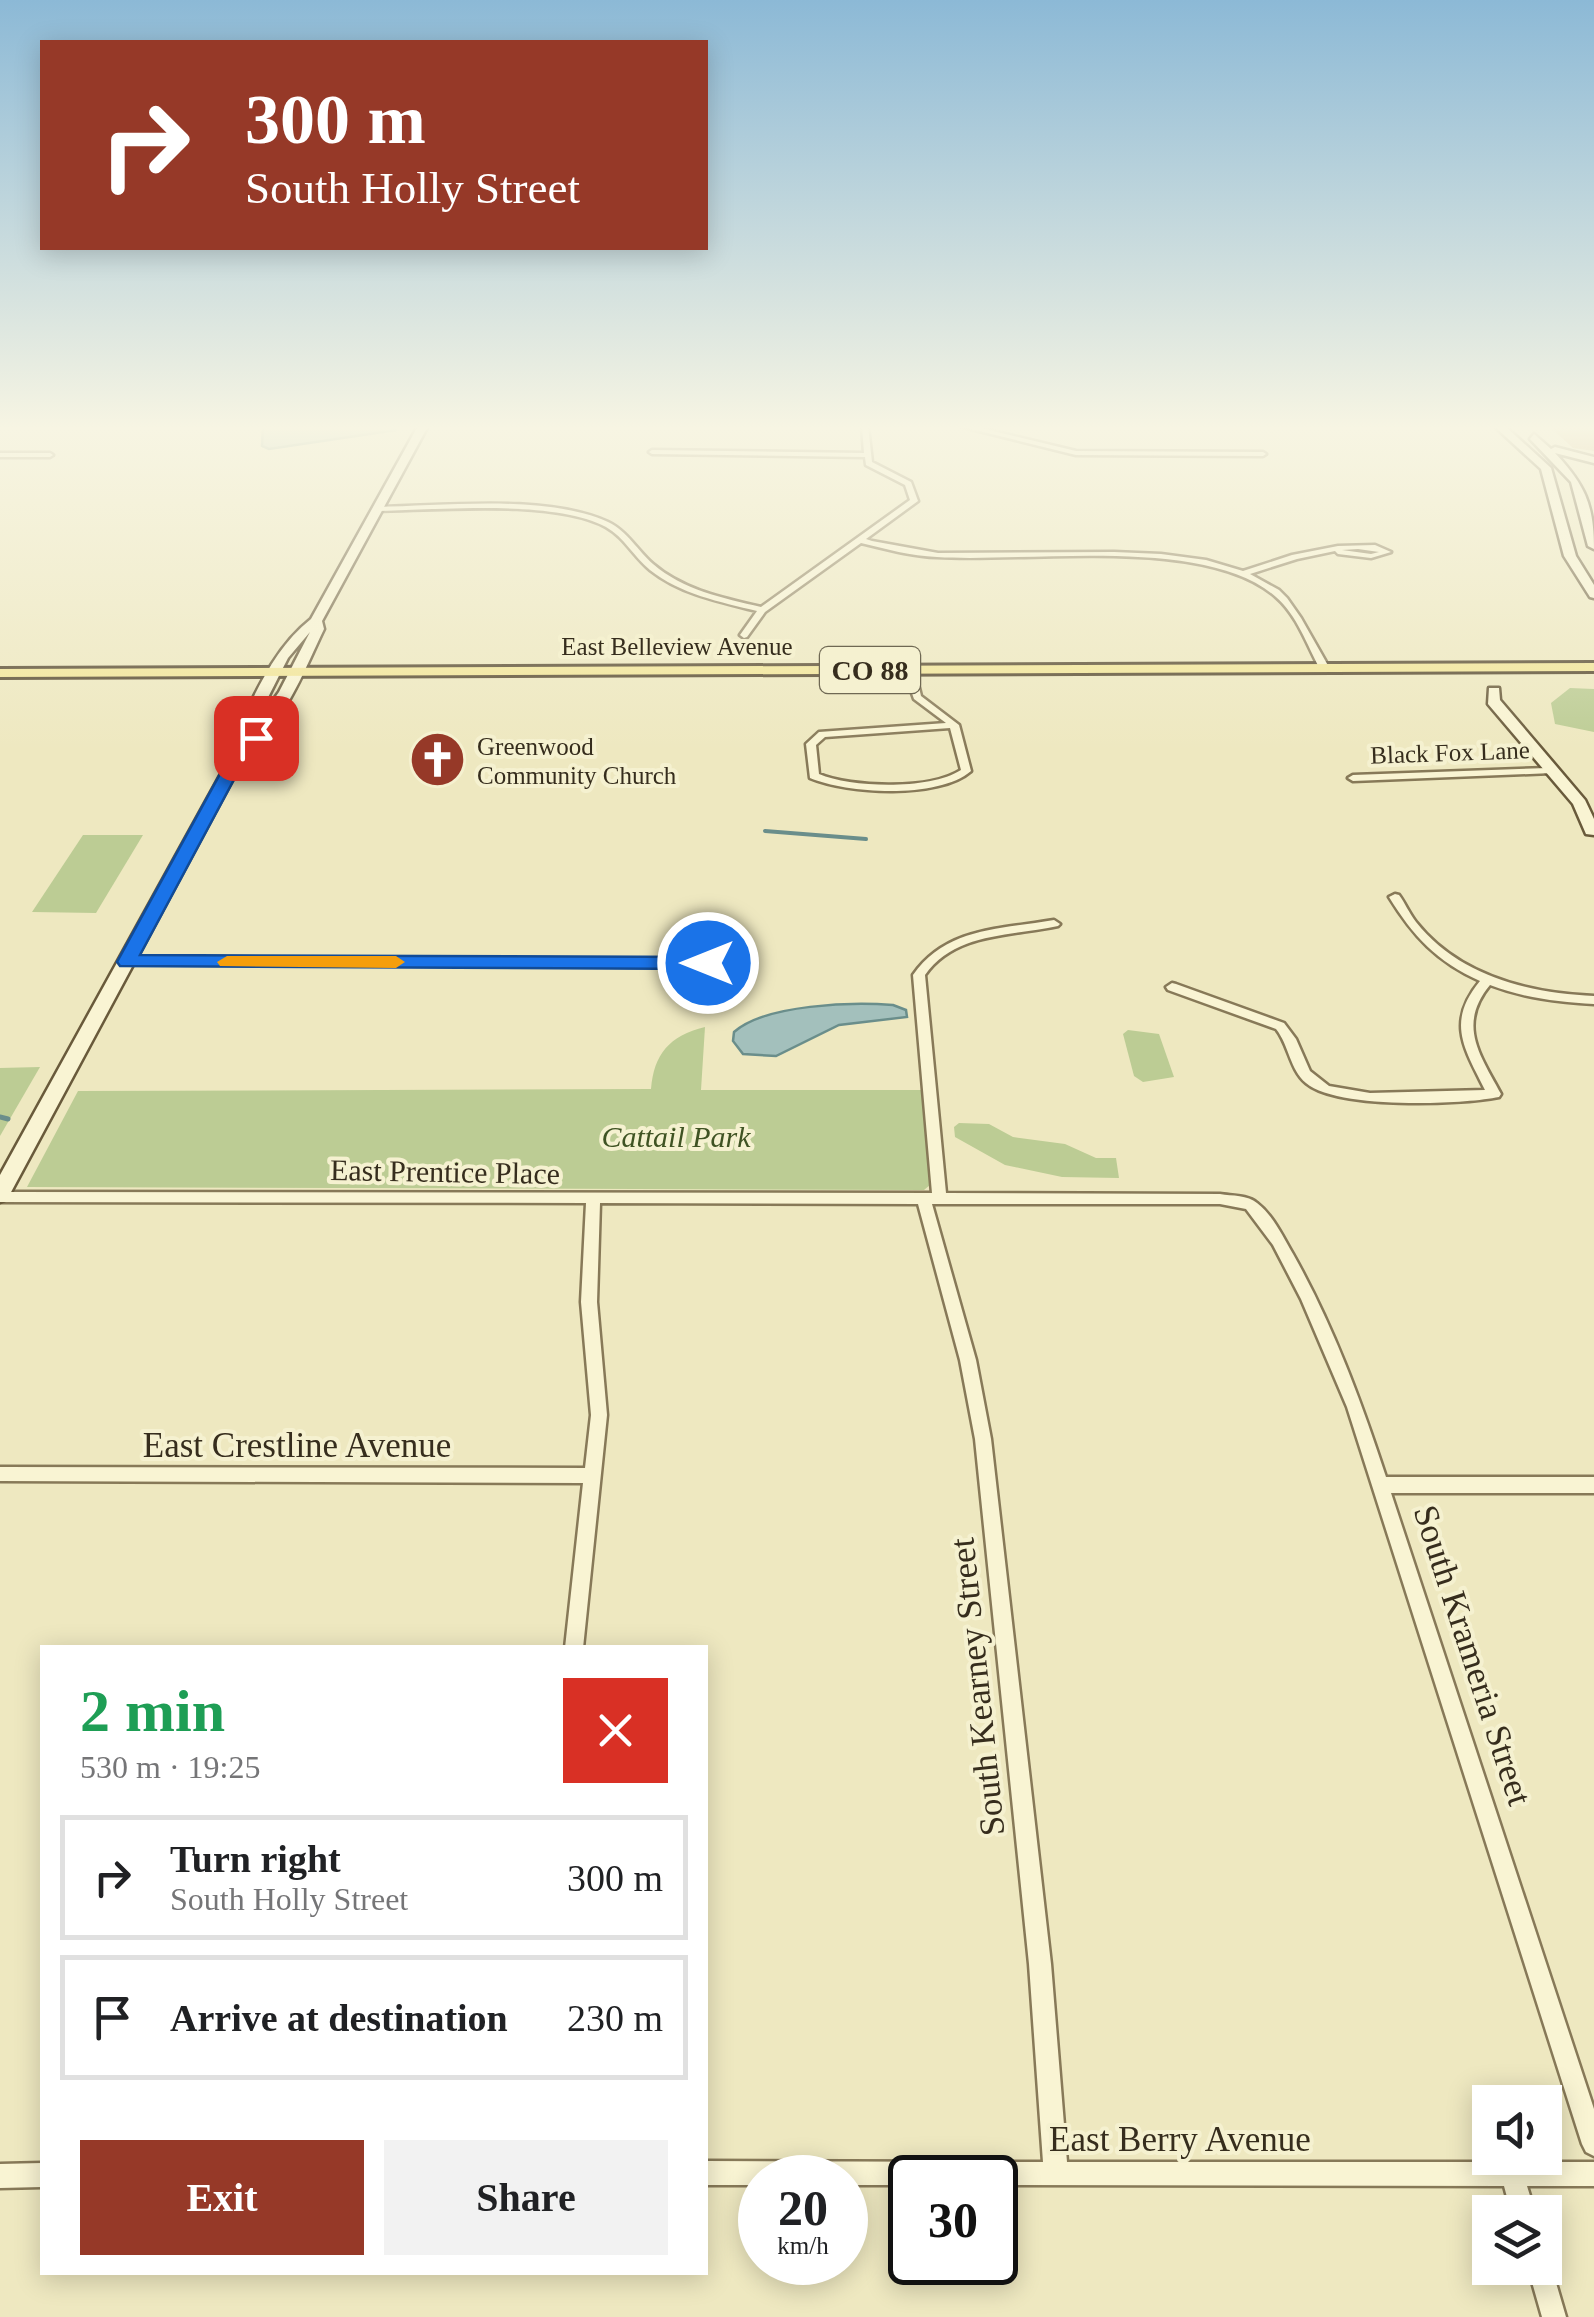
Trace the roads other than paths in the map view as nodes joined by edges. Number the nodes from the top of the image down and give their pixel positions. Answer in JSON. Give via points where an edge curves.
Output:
{"nodes":[{"id":1,"x":363,"y":534,"type":"edge"},
{"id":2,"x":622,"y":534,"type":"edge"},
{"id":3,"x":873,"y":534,"type":"edge"},
{"id":4,"x":1564,"y":534,"type":"edge"},
{"id":5,"x":863,"y":541,"type":"junction"},
{"id":6,"x":1338,"y":552,"type":"junction"},
{"id":7,"x":1244,"y":574,"type":"junction"},
{"id":8,"x":1594,"y":594,"type":"edge"},
{"id":9,"x":762,"y":610,"type":"junction"},
{"id":10,"x":744,"y":634,"type":"dead end"},
{"id":11,"x":1594,"y":668,"type":"edge"},
{"id":12,"x":1325,"y":669,"type":"junction"},
{"id":13,"x":0,"y":673,"type":"edge"},
{"id":14,"x":284,"y":677,"type":"junction"},
{"id":15,"x":912,"y":678,"type":"junction"},
{"id":16,"x":1594,"y":678,"type":"edge"},
{"id":17,"x":1485,"y":679,"type":"junction"},
{"id":18,"x":0,"y":681,"type":"edge"},
{"id":19,"x":954,"y":725,"type":"junction"},
{"id":20,"x":1550,"y":773,"type":"junction"},
{"id":21,"x":1353,"y":778,"type":"dead end"},
{"id":22,"x":1593,"y":833,"type":"edge"},
{"id":23,"x":1395,"y":898,"type":"dead end"},
{"id":24,"x":1054,"y":924,"type":"dead end"},
{"id":25,"x":126,"y":962,"type":"junction"},
{"id":26,"x":708,"y":963,"type":"dead end"},
{"id":27,"x":1488,"y":979,"type":"junction"},
{"id":28,"x":1172,"y":987,"type":"dead end"},
{"id":29,"x":1594,"y":1000,"type":"edge"},
{"id":30,"x":0,"y":1195,"type":"edge"},
{"id":31,"x":932,"y":1200,"type":"junction"},
{"id":32,"x":594,"y":1201,"type":"junction"},
{"id":33,"x":1250,"y":1204,"type":"joint"},
{"id":34,"x":0,"y":1474,"type":"edge"},
{"id":35,"x":594,"y":1476,"type":"junction"},
{"id":36,"x":1382,"y":1485,"type":"junction"},
{"id":37,"x":1594,"y":1486,"type":"edge"},
{"id":38,"x":574,"y":1645,"type":"edge"},
{"id":39,"x":1594,"y":2144,"type":"edge"},
{"id":40,"x":708,"y":2173,"type":"edge"},
{"id":41,"x":1056,"y":2174,"type":"junction"},
{"id":42,"x":1472,"y":2174,"type":"edge"},
{"id":43,"x":1562,"y":2174,"type":"edge"},
{"id":44,"x":1594,"y":2174,"type":"edge"},
{"id":45,"x":0,"y":2176,"type":"edge"},
{"id":46,"x":40,"y":2176,"type":"edge"},
{"id":47,"x":1545,"y":2285,"type":"edge"},
{"id":48,"x":1554,"y":2317,"type":"edge"}],
"edges":[{"from":1,"to":14,"type":"street","via":[[316,621],[318,629]]},
{"from":2,"to":9,"type":"street","via":[[678,585]]},
{"from":3,"to":5,"type":"street"},
{"from":4,"to":8,"type":"street"},
{"from":5,"to":7,"type":"street","via":[[939,555],[1175,558]]},
{"from":5,"to":9,"type":"street"},
{"from":6,"to":6,"type":"street","via":[[1371,556],[1387,552],[1370,546]]},
{"from":6,"to":7,"type":"street","via":[[1284,557]]},
{"from":7,"to":12,"type":"street","via":[[1286,602]]},
{"from":9,"to":10,"type":"street"},
{"from":11,"to":17,"type":"main road","name":"East Belleview Avenue","number":"CO 88"},
{"from":12,"to":14,"type":"main road","name":"East Belleview Avenue","number":"CO 88"},
{"from":12,"to":17,"type":"main road","name":"East Belleview Avenue","number":"CO 88"},
{"from":13,"to":14,"type":"main road","name":"East Belleview Avenue","number":"CO 88"},
{"from":14,"to":15,"type":"main road","name":"East Belleview Avenue","number":"CO 88"},
{"from":14,"to":18,"type":"main road","name":"East Belleview Avenue","number":"CO 88"},
{"from":14,"to":25,"type":"street","via":[[256,738],[245,743]]},
{"from":15,"to":17,"type":"main road","name":"East Belleview Avenue","number":"CO 88"},
{"from":15,"to":19,"type":"street","via":[[917,697]]},
{"from":16,"to":17,"type":"main road","name":"East Belleview Avenue","number":"CO 88"},
{"from":17,"to":20,"type":"street","via":[[1493,701]]},
{"from":19,"to":19,"type":"street","via":[[966,771],[954,781],[838,784],[811,772],[810,744],[822,734]]},
{"from":20,"to":21,"type":"street","name":"Black Fox Lane"},
{"from":20,"to":22,"type":"street","via":[[1562,800]]},
{"from":23,"to":27,"type":"street","via":[[1432,947]]},
{"from":24,"to":31,"type":"street","name":"South Kearney Street","via":[[956,943],[936,954],[919,976]]},
{"from":25,"to":26,"type":"street"},
{"from":25,"to":30,"type":"street"},
{"from":27,"to":28,"type":"street","via":[[1469,1000],[1464,1026],[1494,1094],[1350,1096],[1324,1090],[1304,1072],[1280,1026]]},
{"from":27,"to":29,"type":"street","via":[[1536,994]]},
{"from":30,"to":32,"type":"street","name":"East Prentice Place"},
{"from":31,"to":32,"type":"street","name":"East Prentice Place"},
{"from":31,"to":33,"type":"street","name":"East Prentice Place"},
{"from":31,"to":41,"type":"street","name":"South Kearney Street","via":[[983,1439]]},
{"from":32,"to":35,"type":"street","via":[[590,1312],[600,1415]]},
{"from":33,"to":36,"type":"street","name":"South Krameria Street","via":[[1320,1324]]},
{"from":34,"to":35,"type":"street","name":"East Crestline Avenue"},
{"from":35,"to":38,"type":"street"},
{"from":36,"to":37,"type":"street"},
{"from":36,"to":39,"type":"street","name":"South Krameria Street"},
{"from":40,"to":41,"type":"street","name":"East Berry Avenue"},
{"from":41,"to":42,"type":"street","name":"East Berry Avenue"},
{"from":43,"to":44,"type":"street","name":"East Berry Avenue"},
{"from":45,"to":46,"type":"street"},
{"from":47,"to":48,"type":"street"}]}
